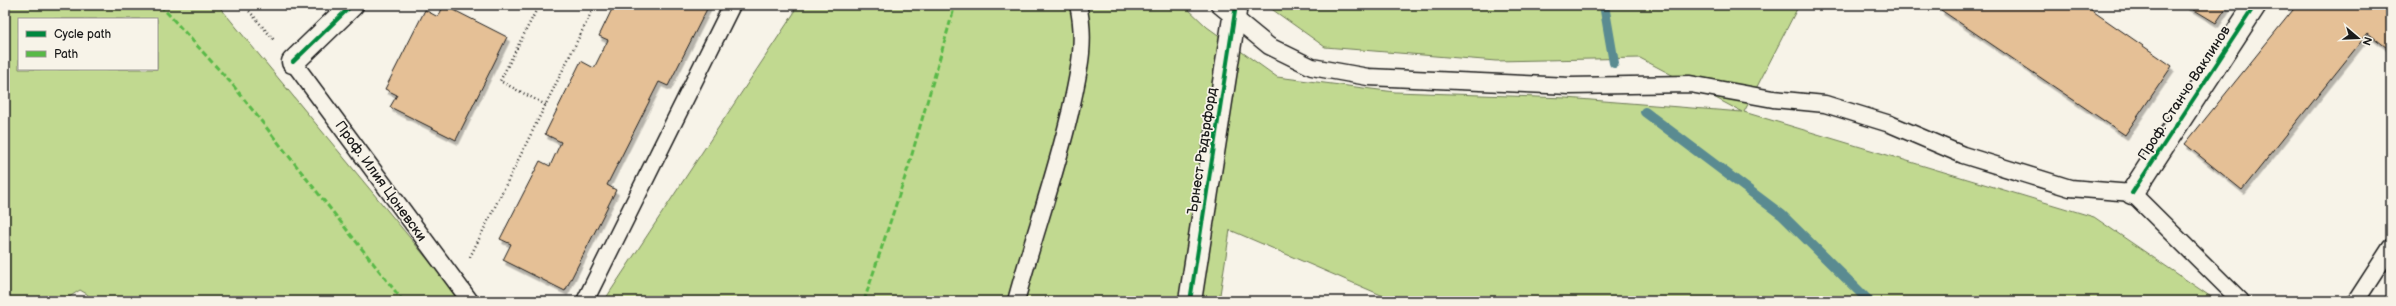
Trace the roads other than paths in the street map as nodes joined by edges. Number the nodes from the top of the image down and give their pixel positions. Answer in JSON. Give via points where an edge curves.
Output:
{"nodes":[{"id":1,"x":352,"y":5,"type":"edge"},
{"id":2,"x":732,"y":5,"type":"edge"},
{"id":3,"x":1078,"y":5,"type":"edge"},
{"id":4,"x":2255,"y":5,"type":"edge"},
{"id":5,"x":1230,"y":9,"type":"edge"},
{"id":6,"x":292,"y":62,"type":"joint"},
{"id":7,"x":2132,"y":193,"type":"junction"},
{"id":8,"x":2391,"y":247,"type":"edge"},
{"id":9,"x":470,"y":301,"type":"edge"},
{"id":10,"x":586,"y":301,"type":"edge"},
{"id":11,"x":1016,"y":301,"type":"edge"},
{"id":12,"x":1190,"y":301,"type":"edge"},
{"id":13,"x":2241,"y":301,"type":"edge"},
{"id":14,"x":2356,"y":301,"type":"edge"}],
"edges":[{"from":1,"to":6,"type":"street"},
{"from":2,"to":10,"type":"lane"},
{"from":3,"to":11,"type":"lane","via":[[1083,27],[1081,64],[1061,152]]},
{"from":4,"to":7,"type":"street","name":"Проф. Станчо Ваклинов"},
{"from":5,"to":7,"type":"lane","via":[[1269,46],[1312,67],[1368,77],[1570,86],[1690,84],[1773,99],[1825,104],[1890,124],[1963,155],[2070,188]]},
{"from":5,"to":12,"type":"street","name":"Ърнест Ръдърфорд"},
{"from":6,"to":9,"type":"lane","name":"Проф. Илия Цоневски"},
{"from":7,"to":13,"type":"lane"},
{"from":8,"to":14,"type":"lane"}]}
